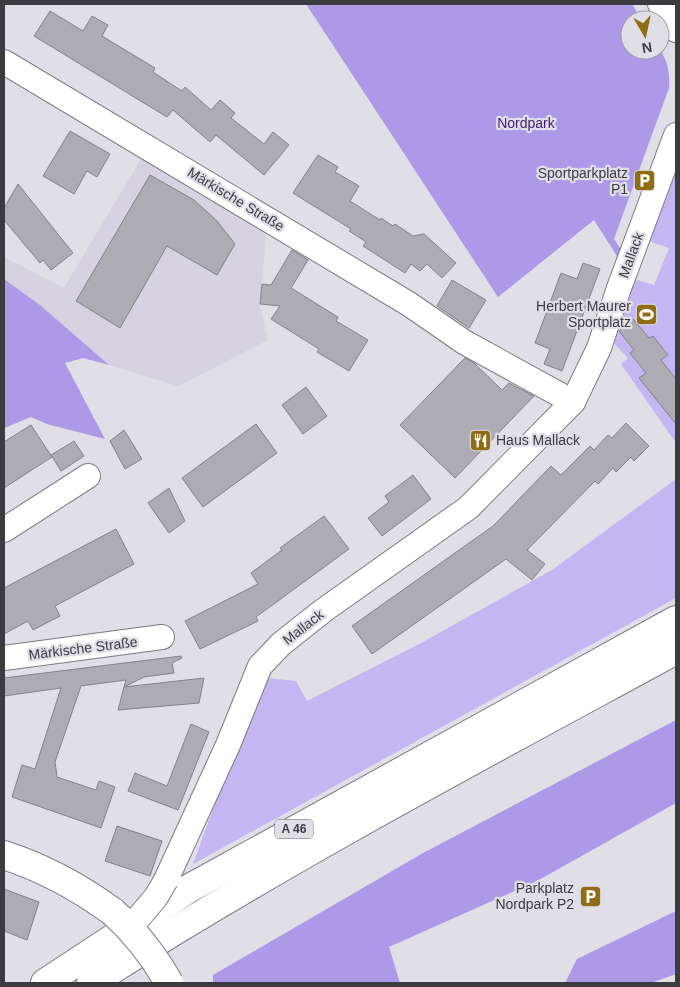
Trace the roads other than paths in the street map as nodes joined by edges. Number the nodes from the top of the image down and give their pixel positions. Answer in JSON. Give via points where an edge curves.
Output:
{"nodes":[{"id":1,"x":660,"y":4,"type":"edge"},
{"id":2,"x":676,"y":30,"type":"edge"},
{"id":3,"x":4,"y":62,"type":"edge"},
{"id":4,"x":676,"y":134,"type":"edge"},
{"id":5,"x":573,"y":402,"type":"junction"},
{"id":6,"x":88,"y":476,"type":"dead end"},
{"id":7,"x":4,"y":530,"type":"edge"},
{"id":8,"x":676,"y":620,"type":"edge"},
{"id":9,"x":162,"y":637,"type":"dead end"},
{"id":10,"x":676,"y":650,"type":"edge"},
{"id":11,"x":4,"y":658,"type":"edge"},
{"id":12,"x":4,"y":855,"type":"edge"},
{"id":13,"x":121,"y":920,"type":"junction"},
{"id":14,"x":45,"y":983,"type":"edge"},
{"id":15,"x":91,"y":983,"type":"edge"},
{"id":16,"x":169,"y":983,"type":"edge"}],
"edges":[{"from":1,"to":2,"type":"street"},
{"from":3,"to":5,"type":"street","name":"Märkische Straße","via":[[409,304],[464,342]]},
{"from":4,"to":5,"type":"street","name":"Mallack","via":[[599,348]]},
{"from":5,"to":13,"type":"street","name":"Mallack","bridge":true,"via":[[468,508],[324,610],[281,644],[260,666],[166,880],[156,897]]},
{"from":6,"to":7,"type":"street"},
{"from":8,"to":14,"type":"main road","number":"A 46","via":[[188,889]]},
{"from":9,"to":11,"type":"street","name":"Märkische Straße"},
{"from":10,"to":15,"type":"main road","number":"A 46","via":[[326,843],[168,934]]},
{"from":12,"to":13,"type":"main road","via":[[52,873],[84,891]]},
{"from":13,"to":16,"type":"main road","bridge":true,"via":[[146,948]]}]}
